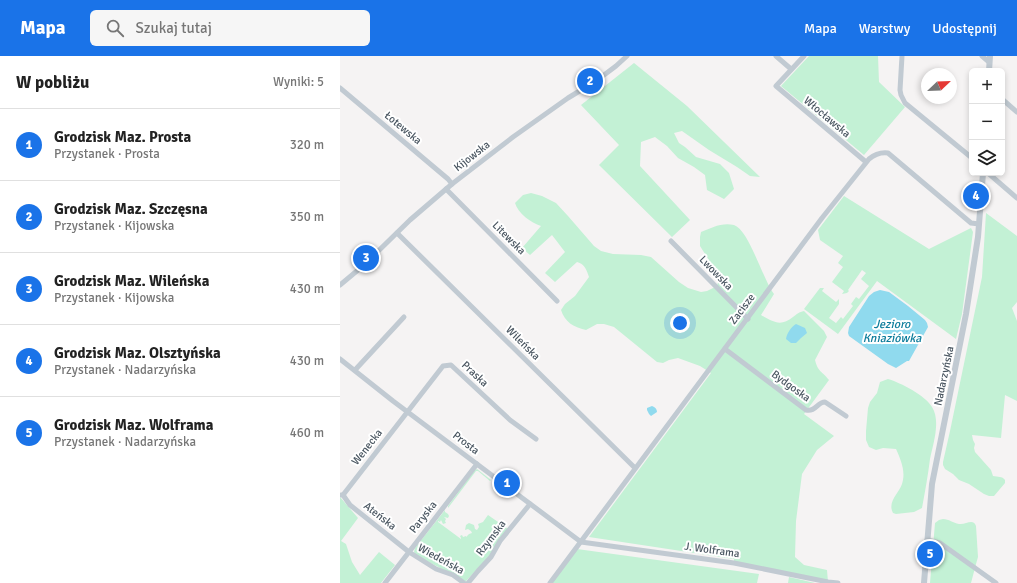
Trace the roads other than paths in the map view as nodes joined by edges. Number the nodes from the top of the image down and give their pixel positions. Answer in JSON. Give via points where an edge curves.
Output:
{"nodes":[{"id":1,"x":628,"y":56,"type":"edge"},
{"id":2,"x":776,"y":56,"type":"edge"},
{"id":3,"x":804,"y":56,"type":"edge"},
{"id":4,"x":902,"y":56,"type":"edge"},
{"id":5,"x":982,"y":56,"type":"edge"},
{"id":6,"x":989,"y":59,"type":"edge"},
{"id":7,"x":791,"y":69,"type":"junction"},
{"id":8,"x":340,"y":88,"type":"edge"},
{"id":9,"x":1005,"y":102,"type":"edge"},
{"id":10,"x":1017,"y":112,"type":"edge"},
{"id":11,"x":969,"y":156,"type":"edge"},
{"id":12,"x":866,"y":162,"type":"junction"},
{"id":13,"x":983,"y":176,"type":"edge"},
{"id":14,"x":993,"y":176,"type":"edge"},
{"id":15,"x":452,"y":184,"type":"junction"},
{"id":16,"x":446,"y":189,"type":"junction"},
{"id":17,"x":1017,"y":198,"type":"edge"},
{"id":18,"x":979,"y":224,"type":"junction"},
{"id":19,"x":397,"y":233,"type":"junction"},
{"id":20,"x":671,"y":240,"type":"dead end"},
{"id":21,"x":340,"y":285,"type":"edge"},
{"id":22,"x":557,"y":301,"type":"dead end"},
{"id":23,"x":404,"y":317,"type":"dead end"},
{"id":24,"x":748,"y":319,"type":"junction"},
{"id":25,"x":725,"y":350,"type":"junction"},
{"id":26,"x":340,"y":359,"type":"edge"},
{"id":27,"x":355,"y":370,"type":"junction"},
{"id":28,"x":408,"y":411,"type":"junction"},
{"id":29,"x":846,"y":416,"type":"dead end"},
{"id":30,"x":536,"y":439,"type":"dead end"},
{"id":31,"x":477,"y":464,"type":"junction"},
{"id":32,"x":635,"y":468,"type":"junction"},
{"id":33,"x":341,"y":495,"type":"edge"},
{"id":34,"x":530,"y":504,"type":"junction"},
{"id":35,"x":927,"y":540,"type":"junction"},
{"id":36,"x":581,"y":542,"type":"junction"},
{"id":37,"x":409,"y":552,"type":"junction"},
{"id":38,"x":385,"y":583,"type":"edge"},
{"id":39,"x":464,"y":583,"type":"edge"},
{"id":40,"x":468,"y":583,"type":"edge"},
{"id":41,"x":550,"y":583,"type":"edge"},
{"id":42,"x":838,"y":583,"type":"edge"},
{"id":43,"x":924,"y":583,"type":"edge"},
{"id":44,"x":996,"y":583,"type":"edge"}],
"edges":[{"from":1,"to":15,"type":"street","name":"Kijowska","via":[[596,81],[513,136]]},
{"from":2,"to":7,"type":"street"},
{"from":3,"to":7,"type":"street"},
{"from":4,"to":11,"type":"street","via":[[900,90],[906,103]]},
{"from":5,"to":6,"type":"street"},
{"from":7,"to":12,"type":"street","name":"Włocławska","via":[[776,86]]},
{"from":8,"to":15,"type":"street","name":"Łotewska"},
{"from":9,"to":10,"type":"street"},
{"from":12,"to":18,"type":"street","name":"Zacisze","via":[[876,154],[888,153],[971,223]]},
{"from":12,"to":24,"type":"street","name":"Zacisze"},
{"from":13,"to":18,"type":"street","name":"Nadarzyńska"},
{"from":14,"to":17,"type":"street"},
{"from":15,"to":16,"type":"street","name":"Kijowska"},
{"from":16,"to":19,"type":"street","name":"Kijowska"},
{"from":16,"to":22,"type":"street","name":"Litewska"},
{"from":18,"to":35,"type":"street","name":"Nadarzyńska","via":[[965,325],[934,471]]},
{"from":19,"to":21,"type":"street","name":"Kijowska"},
{"from":19,"to":32,"type":"street","name":"Wileńska"},
{"from":20,"to":24,"type":"street","name":"Lwowska"},
{"from":23,"to":27,"type":"street"},
{"from":24,"to":25,"type":"street","name":"Zacisze"},
{"from":25,"to":29,"type":"street","name":"Bydgoska","via":[[806,410],[814,410],[821,402],[826,402]]},
{"from":25,"to":32,"type":"street","name":"Zacisze"},
{"from":26,"to":27,"type":"street","name":"Prosta"},
{"from":27,"to":28,"type":"street","name":"Prosta"},
{"from":28,"to":30,"type":"street","name":"Praska","via":[[443,366],[451,365],[510,420]]},
{"from":28,"to":31,"type":"street","name":"Prosta"},
{"from":28,"to":33,"type":"street","name":"Wenecka"},
{"from":31,"to":34,"type":"street","name":"Prosta"},
{"from":31,"to":37,"type":"street","name":"Paryska"},
{"from":32,"to":36,"type":"street","name":"Zacisze"},
{"from":33,"to":37,"type":"street","name":"Ateńska"},
{"from":34,"to":36,"type":"street","name":"Prosta"},
{"from":34,"to":40,"type":"street","name":"Rzymska","via":[[500,541],[491,557]]},
{"from":35,"to":43,"type":"street","name":"Nadarzyńska"},
{"from":35,"to":44,"type":"street","via":[[940,543]]},
{"from":36,"to":41,"type":"street","name":"Zacisze"},
{"from":36,"to":42,"type":"street","name":"J. Wolframa","via":[[734,563]]},
{"from":37,"to":38,"type":"street","name":"Paryska"},
{"from":37,"to":39,"type":"street","name":"Wiedeńska"}]}
